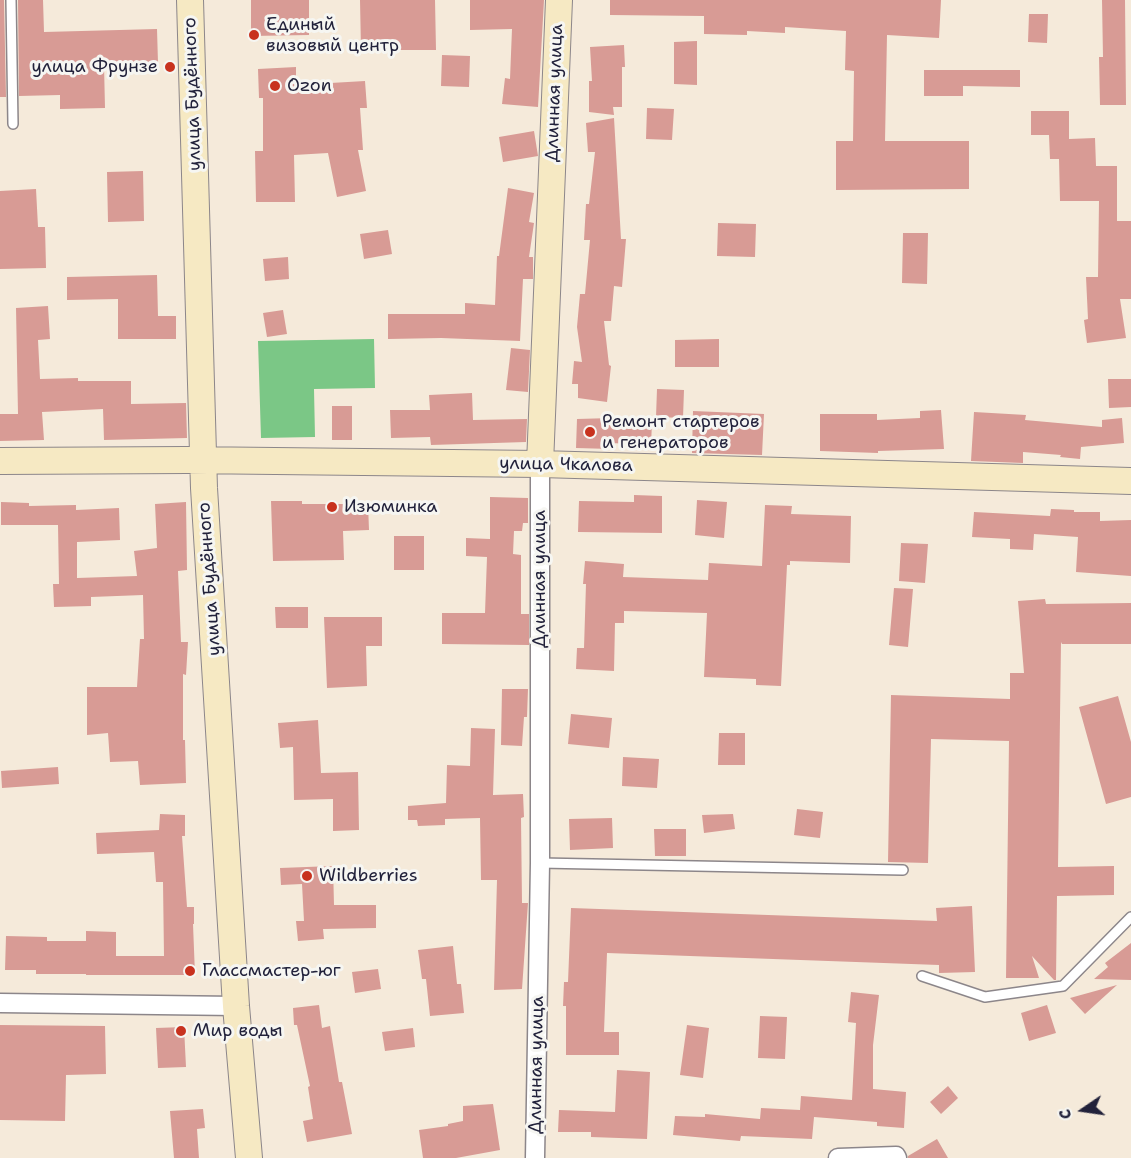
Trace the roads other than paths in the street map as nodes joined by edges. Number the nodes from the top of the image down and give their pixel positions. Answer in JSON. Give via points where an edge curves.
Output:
{"nodes":[{"id":1,"x":11,"y":0,"type":"edge"},
{"id":2,"x":190,"y":0,"type":"edge"},
{"id":3,"x":559,"y":0,"type":"edge"},
{"id":4,"x":13,"y":124,"type":"dead end"},
{"id":5,"x":0,"y":460,"type":"edge"},
{"id":6,"x":204,"y":461,"type":"junction"},
{"id":7,"x":540,"y":464,"type":"junction"},
{"id":8,"x":1131,"y":482,"type":"edge"},
{"id":9,"x":540,"y":863,"type":"junction"},
{"id":10,"x":903,"y":870,"type":"dead end"},
{"id":11,"x":1131,"y":917,"type":"edge"},
{"id":12,"x":922,"y":976,"type":"dead end"},
{"id":13,"x":0,"y":1003,"type":"edge"},
{"id":14,"x":236,"y":1006,"type":"junction"},
{"id":15,"x":249,"y":1158,"type":"edge"},
{"id":16,"x":535,"y":1158,"type":"edge"},
{"id":17,"x":838,"y":1158,"type":"edge"},
{"id":18,"x":897,"y":1158,"type":"edge"}],
"edges":[{"from":1,"to":4,"type":"lane"},
{"from":2,"to":6,"type":"street","name":"улица Будённого"},
{"from":3,"to":7,"type":"street","name":"Длинная улица"},
{"from":5,"to":6,"type":"street","name":"улица Чкалова"},
{"from":6,"to":7,"type":"street","name":"улица Чкалова"},
{"from":6,"to":14,"type":"street","name":"улица Будённого"},
{"from":7,"to":8,"type":"street","name":"улица Чкалова"},
{"from":7,"to":9,"type":"street","name":"Длинная улица"},
{"from":9,"to":10,"type":"lane"},
{"from":9,"to":16,"type":"street","name":"Длинная улица"},
{"from":11,"to":12,"type":"lane","via":[[1063,986],[985,997]]},
{"from":13,"to":14,"type":"street"},
{"from":14,"to":15,"type":"street","name":"улица Будённого"},
{"from":17,"to":18,"type":"street"}]}
